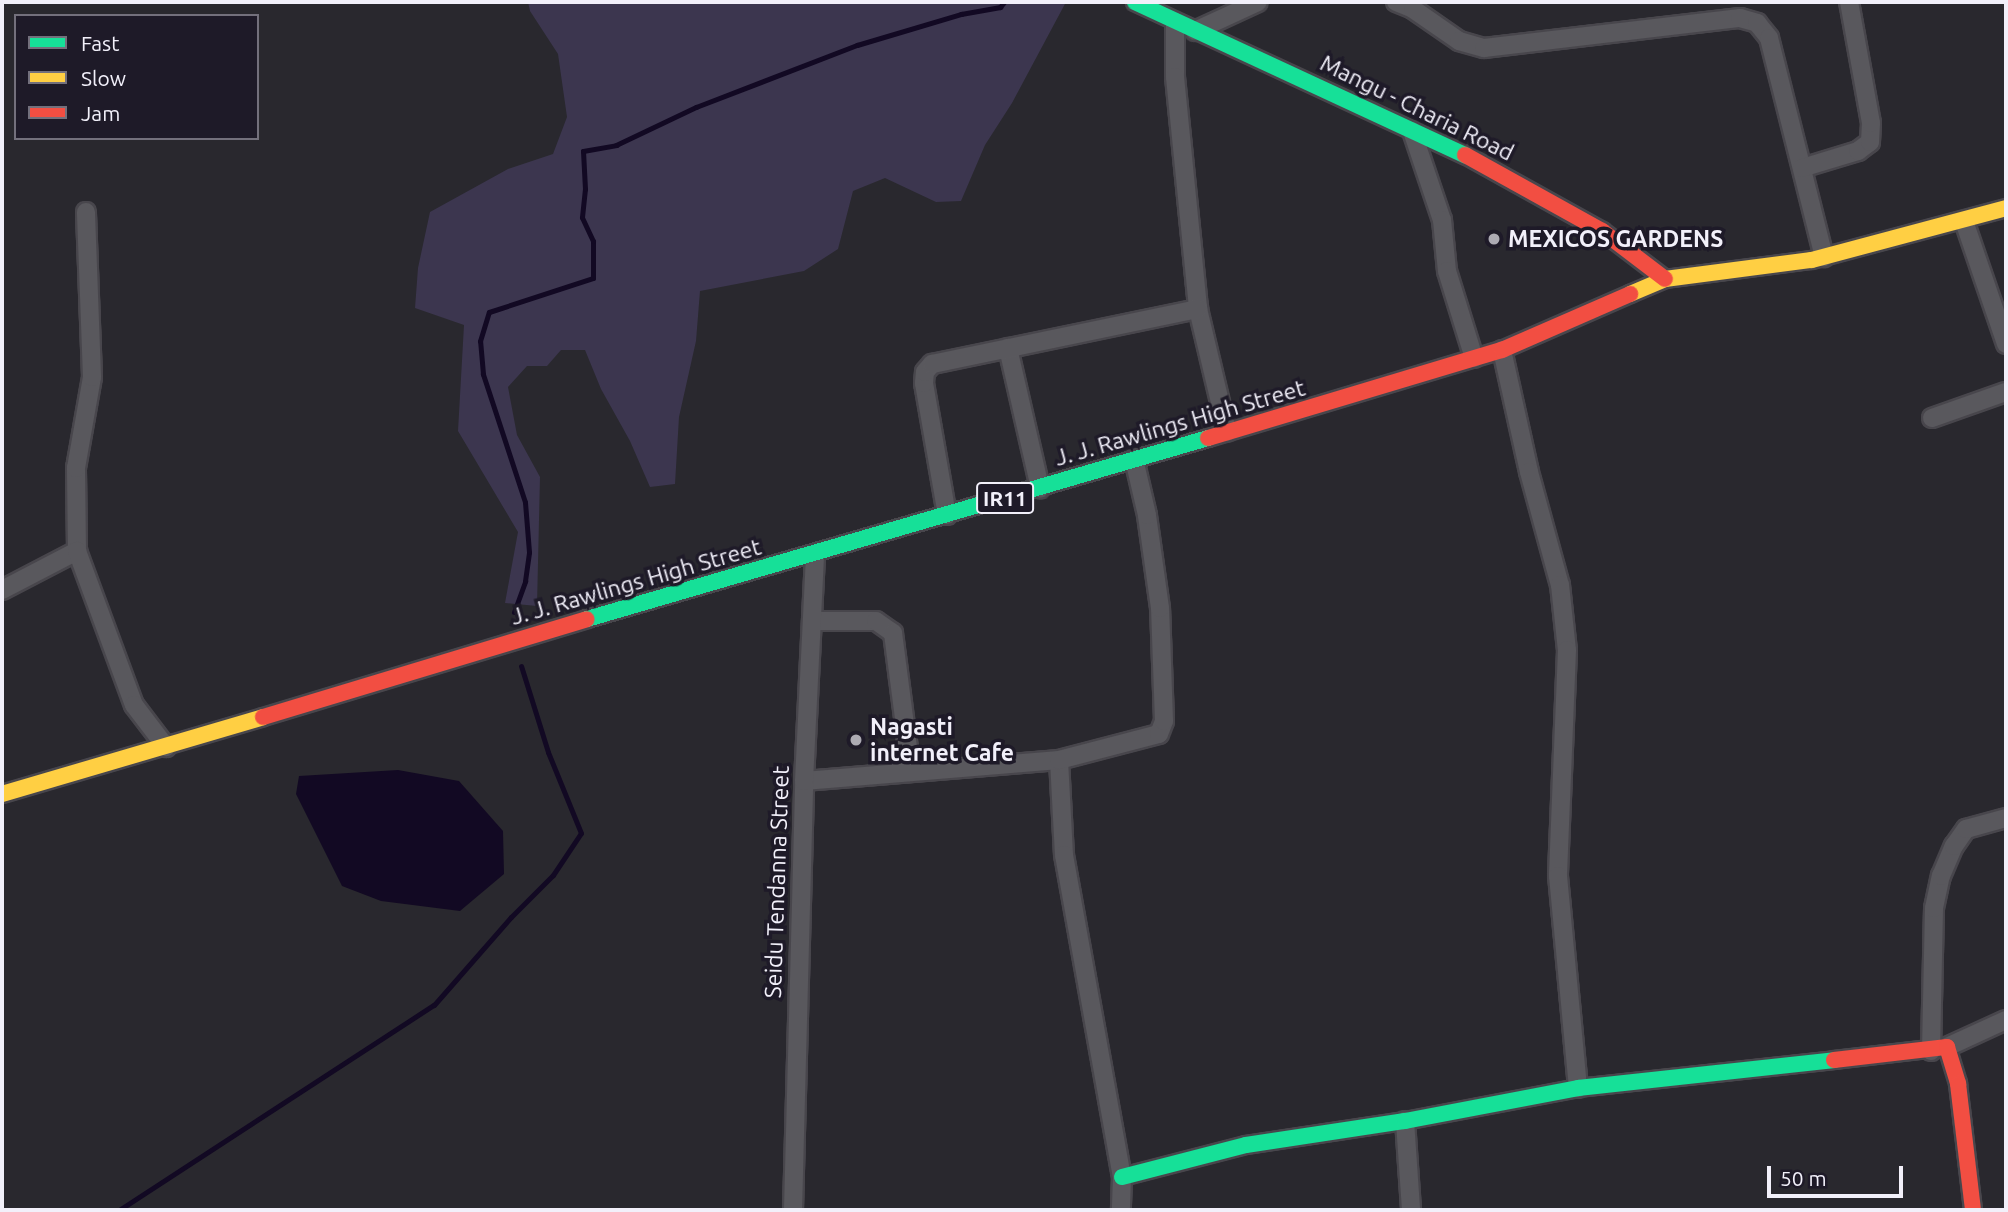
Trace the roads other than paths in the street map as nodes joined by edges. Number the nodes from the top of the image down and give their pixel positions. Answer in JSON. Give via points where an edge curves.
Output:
{"nodes":[{"id":1,"x":1135,"y":2,"type":"edge"},
{"id":2,"x":1258,"y":2,"type":"edge"},
{"id":3,"x":1396,"y":2,"type":"edge"},
{"id":4,"x":1849,"y":2,"type":"edge"},
{"id":5,"x":1175,"y":22,"type":"junction"},
{"id":6,"x":1195,"y":31,"type":"junction"},
{"id":7,"x":1412,"y":131,"type":"junction"},
{"id":8,"x":1802,"y":168,"type":"junction"},
{"id":9,"x":2006,"y":208,"type":"edge"},
{"id":10,"x":86,"y":212,"type":"dead end"},
{"id":11,"x":1964,"y":221,"type":"junction"},
{"id":12,"x":1824,"y":257,"type":"junction"},
{"id":13,"x":1665,"y":279,"type":"junction"},
{"id":14,"x":1198,"y":309,"type":"junction"},
{"id":15,"x":2002,"y":320,"type":"edge"},
{"id":16,"x":2006,"y":344,"type":"edge"},
{"id":17,"x":1008,"y":348,"type":"junction"},
{"id":18,"x":1502,"y":350,"type":"junction"},
{"id":19,"x":1474,"y":358,"type":"junction"},
{"id":20,"x":2006,"y":392,"type":"edge"},
{"id":21,"x":1932,"y":418,"type":"dead end"},
{"id":22,"x":1227,"y":432,"type":"junction"},
{"id":23,"x":1135,"y":459,"type":"junction"},
{"id":24,"x":1040,"y":488,"type":"junction"},
{"id":25,"x":947,"y":515,"type":"junction"},
{"id":26,"x":77,"y":551,"type":"junction"},
{"id":27,"x":815,"y":555,"type":"junction"},
{"id":28,"x":2,"y":590,"type":"edge"},
{"id":29,"x":812,"y":621,"type":"junction"},
{"id":30,"x":166,"y":747,"type":"junction"},
{"id":31,"x":1059,"y":760,"type":"junction"},
{"id":32,"x":911,"y":772,"type":"junction"},
{"id":33,"x":804,"y":781,"type":"junction"},
{"id":34,"x":2,"y":794,"type":"edge"},
{"id":35,"x":2006,"y":818,"type":"edge"},
{"id":36,"x":2006,"y":1020,"type":"edge"},
{"id":37,"x":1939,"y":1049,"type":"junction"},
{"id":38,"x":1578,"y":1088,"type":"junction"},
{"id":39,"x":1405,"y":1121,"type":"junction"},
{"id":40,"x":1122,"y":1177,"type":"junction"},
{"id":41,"x":793,"y":1210,"type":"edge"},
{"id":42,"x":1121,"y":1210,"type":"edge"},
{"id":43,"x":1411,"y":1210,"type":"edge"},
{"id":44,"x":1973,"y":1210,"type":"edge"}],
"edges":[{"from":1,"to":5,"type":"main road","name":"Mangu - Charia Road"},
{"from":2,"to":6,"type":"street"},
{"from":3,"to":8,"type":"street","via":[[1459,41],[1484,48],[1740,18],[1757,23],[1769,38]]},
{"from":4,"to":8,"type":"street","via":[[1871,123],[1870,142],[1858,151]]},
{"from":5,"to":6,"type":"main road","name":"Mangu - Charia Road"},
{"from":5,"to":14,"type":"street","via":[[1175,76]]},
{"from":6,"to":7,"type":"main road","name":"Mangu - Charia Road"},
{"from":7,"to":13,"type":"main road","name":"Mangu - Charia Road","via":[[1551,200],[1602,231]]},
{"from":7,"to":19,"type":"street","via":[[1442,220],[1447,271]]},
{"from":8,"to":12,"type":"street"},
{"from":9,"to":11,"type":"main road","name":"J. J. Rawlings High Street","number":"IR11"},
{"from":10,"to":26,"type":"street","via":[[92,377],[76,468]]},
{"from":11,"to":12,"type":"main road","name":"J. J. Rawlings High Street","number":"IR11"},
{"from":11,"to":15,"type":"street"},
{"from":12,"to":13,"type":"main road","name":"J. J. Rawlings High Street","number":"IR11"},
{"from":13,"to":18,"type":"main road","name":"J. J. Rawlings High Street","number":"IR11"},
{"from":14,"to":17,"type":"street"},
{"from":14,"to":22,"type":"street"},
{"from":15,"to":16,"type":"street"},
{"from":17,"to":24,"type":"street"},
{"from":17,"to":25,"type":"street","via":[[943,361],[925,372],[923,383]]},
{"from":18,"to":19,"type":"main road","name":"J. J. Rawlings High Street","number":"IR11"},
{"from":18,"to":38,"type":"street","via":[[1560,585],[1567,650],[1558,876]]},
{"from":19,"to":22,"type":"main road","name":"J. J. Rawlings High Street","number":"IR11"},
{"from":20,"to":21,"type":"street"},
{"from":22,"to":23,"type":"main road","name":"J. J. Rawlings High Street","number":"IR11"},
{"from":23,"to":24,"type":"main road","name":"J. J. Rawlings High Street","number":"IR11"},
{"from":23,"to":31,"type":"street","via":[[1160,608],[1164,721],[1159,734],[1147,739]]},
{"from":24,"to":25,"type":"main road","name":"J. J. Rawlings High Street","number":"IR11"},
{"from":25,"to":27,"type":"main road","name":"J. J. Rawlings High Street","number":"IR11"},
{"from":26,"to":28,"type":"street"},
{"from":26,"to":30,"type":"street","via":[[134,705]]},
{"from":27,"to":29,"type":"street","name":"Seidu Tendanna Street"},
{"from":27,"to":30,"type":"main road","name":"J. J. Rawlings High Street","number":"IR11","via":[[532,634]]},
{"from":29,"to":32,"type":"street","via":[[876,621],[893,633]]},
{"from":29,"to":33,"type":"street","name":"Seidu Tendanna Street"},
{"from":30,"to":34,"type":"main road","name":"J. J. Rawlings High Street","number":"IR11"},
{"from":31,"to":32,"type":"street"},
{"from":31,"to":40,"type":"street","via":[[1063,855]]},
{"from":32,"to":33,"type":"street"},
{"from":33,"to":41,"type":"street","name":"Seidu Tendanna Street"},
{"from":35,"to":37,"type":"street","via":[[1966,829],[1941,876],[1934,908]]},
{"from":36,"to":37,"type":"street"},
{"from":37,"to":38,"type":"main road"},
{"from":37,"to":44,"type":"main road","via":[[1958,1084]]},
{"from":38,"to":39,"type":"main road"},
{"from":39,"to":40,"type":"main road","via":[[1246,1145]]},
{"from":39,"to":43,"type":"street"},
{"from":40,"to":42,"type":"street"}]}
